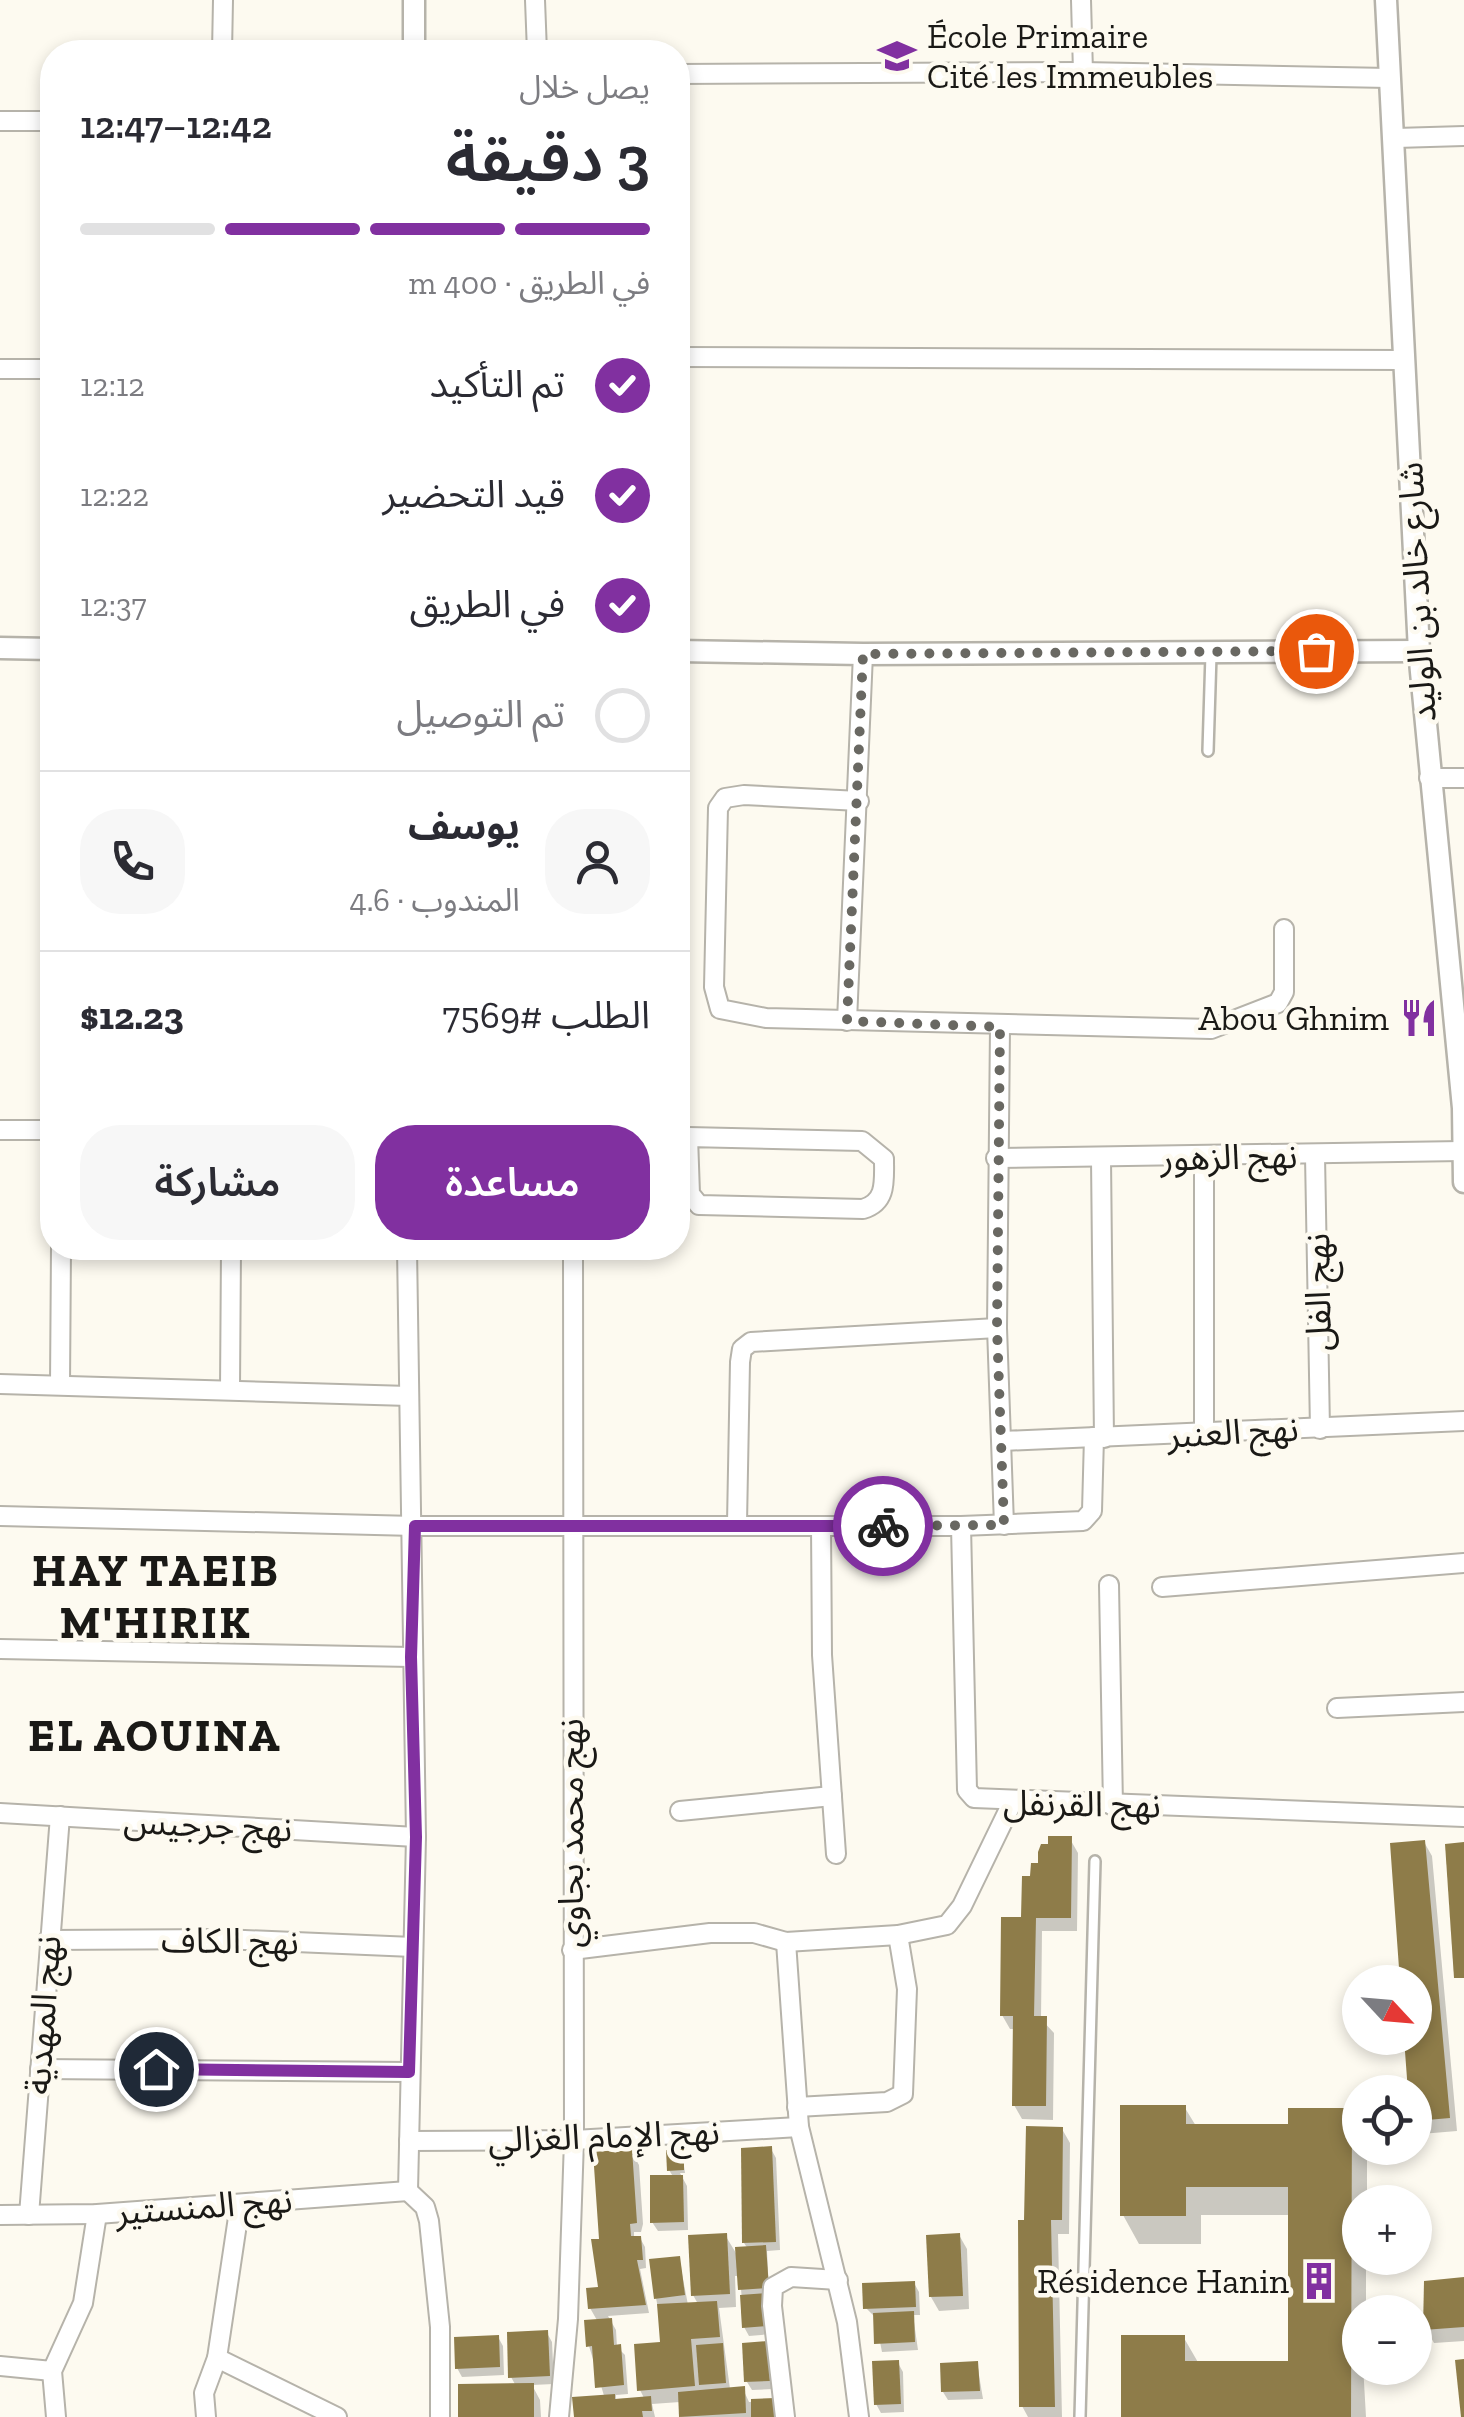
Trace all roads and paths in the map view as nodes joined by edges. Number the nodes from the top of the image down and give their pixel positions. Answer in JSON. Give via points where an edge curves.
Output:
{"nodes":[{"id":1,"x":223,"y":0,"type":"edge"},
{"id":2,"x":414,"y":0,"type":"edge"},
{"id":3,"x":536,"y":0,"type":"edge"},
{"id":4,"x":1081,"y":0,"type":"edge"},
{"id":5,"x":1386,"y":0,"type":"edge"},
{"id":6,"x":222,"y":40,"type":"edge"},
{"id":7,"x":414,"y":40,"type":"edge"},
{"id":8,"x":538,"y":40,"type":"edge"},
{"id":9,"x":1083,"y":72,"type":"junction"},
{"id":10,"x":690,"y":74,"type":"edge"},
{"id":11,"x":1389,"y":78,"type":"junction"},
{"id":12,"x":0,"y":121,"type":"edge"},
{"id":13,"x":40,"y":121,"type":"edge"},
{"id":14,"x":1464,"y":136,"type":"edge"},
{"id":15,"x":1396,"y":138,"type":"junction"},
{"id":16,"x":690,"y":357,"type":"edge"},
{"id":17,"x":1402,"y":360,"type":"junction"},
{"id":18,"x":40,"y":368,"type":"edge"},
{"id":19,"x":0,"y":369,"type":"edge"},
{"id":20,"x":0,"y":648,"type":"edge"},
{"id":21,"x":40,"y":649,"type":"edge"},
{"id":22,"x":690,"y":651,"type":"edge"},
{"id":23,"x":1212,"y":651,"type":"junction"},
{"id":24,"x":1419,"y":651,"type":"junction"},
{"id":25,"x":863,"y":654,"type":"junction"},
{"id":26,"x":1208,"y":751,"type":"dead end"},
{"id":27,"x":1429,"y":778,"type":"junction"},
{"id":28,"x":1464,"y":778,"type":"edge"},
{"id":29,"x":859,"y":801,"type":"junction"},
{"id":30,"x":1284,"y":929,"type":"dead end"},
{"id":31,"x":847,"y":1021,"type":"junction"},
{"id":32,"x":1000,"y":1027,"type":"junction"},
{"id":33,"x":1463,"y":1108,"type":"edge"},
{"id":34,"x":0,"y":1130,"type":"edge"},
{"id":35,"x":40,"y":1130,"type":"edge"},
{"id":36,"x":690,"y":1137,"type":"edge"},
{"id":37,"x":1462,"y":1151,"type":"edge"},
{"id":38,"x":1315,"y":1156,"type":"junction"},
{"id":39,"x":1204,"y":1157,"type":"junction"},
{"id":40,"x":996,"y":1158,"type":"junction"},
{"id":41,"x":1101,"y":1159,"type":"junction"},
{"id":42,"x":1464,"y":1182,"type":"edge"},
{"id":43,"x":690,"y":1194,"type":"edge"},
{"id":44,"x":61,"y":1260,"type":"edge"},
{"id":45,"x":230,"y":1260,"type":"edge"},
{"id":46,"x":407,"y":1260,"type":"edge"},
{"id":47,"x":573,"y":1260,"type":"edge"},
{"id":48,"x":997,"y":1328,"type":"junction"},
{"id":49,"x":0,"y":1384,"type":"edge"},
{"id":50,"x":60,"y":1385,"type":"junction"},
{"id":51,"x":230,"y":1388,"type":"junction"},
{"id":52,"x":409,"y":1396,"type":"junction"},
{"id":53,"x":1464,"y":1421,"type":"edge"},
{"id":54,"x":1320,"y":1428,"type":"junction"},
{"id":55,"x":1204,"y":1434,"type":"junction"},
{"id":56,"x":1099,"y":1437,"type":"junction"},
{"id":57,"x":1003,"y":1441,"type":"junction"},
{"id":58,"x":0,"y":1516,"type":"edge"},
{"id":59,"x":736,"y":1523,"type":"junction"},
{"id":60,"x":570,"y":1525,"type":"junction"},
{"id":61,"x":1004,"y":1525,"type":"junction"},
{"id":62,"x":415,"y":1526,"type":"junction"},
{"id":63,"x":821,"y":1526,"type":"junction"},
{"id":64,"x":961,"y":1526,"type":"junction"},
{"id":65,"x":1464,"y":1563,"type":"edge"},
{"id":66,"x":1109,"y":1585,"type":"dead end"},
{"id":67,"x":1162,"y":1587,"type":"dead end"},
{"id":68,"x":0,"y":1650,"type":"edge"},
{"id":69,"x":411,"y":1657,"type":"junction"},
{"id":70,"x":1464,"y":1702,"type":"edge"},
{"id":71,"x":1337,"y":1708,"type":"dead end"},
{"id":72,"x":832,"y":1796,"type":"junction"},
{"id":73,"x":1012,"y":1803,"type":"junction"},
{"id":74,"x":1112,"y":1806,"type":"junction"},
{"id":75,"x":680,"y":1811,"type":"dead end"},
{"id":76,"x":0,"y":1813,"type":"edge"},
{"id":77,"x":60,"y":1816,"type":"junction"},
{"id":78,"x":1464,"y":1817,"type":"edge"},
{"id":79,"x":416,"y":1837,"type":"junction"},
{"id":80,"x":836,"y":1854,"type":"dead end"},
{"id":81,"x":1095,"y":1861,"type":"dead end"},
{"id":82,"x":898,"y":1935,"type":"junction"},
{"id":83,"x":48,"y":1940,"type":"junction"},
{"id":84,"x":786,"y":1942,"type":"junction"},
{"id":85,"x":412,"y":1947,"type":"junction"},
{"id":86,"x":572,"y":1950,"type":"junction"},
{"id":87,"x":40,"y":2069,"type":"junction"},
{"id":88,"x":409,"y":2072,"type":"junction"},
{"id":89,"x":797,"y":2107,"type":"junction"},
{"id":90,"x":799,"y":2126,"type":"junction"},
{"id":91,"x":574,"y":2140,"type":"junction"},
{"id":92,"x":409,"y":2141,"type":"junction"},
{"id":93,"x":408,"y":2191,"type":"junction"},
{"id":94,"x":240,"y":2204,"type":"junction"},
{"id":95,"x":97,"y":2214,"type":"junction"},
{"id":96,"x":0,"y":2215,"type":"edge"},
{"id":97,"x":29,"y":2215,"type":"junction"},
{"id":98,"x":838,"y":2280,"type":"junction"},
{"id":99,"x":217,"y":2358,"type":"junction"},
{"id":100,"x":0,"y":2366,"type":"edge"},
{"id":101,"x":52,"y":2370,"type":"junction"},
{"id":102,"x":331,"y":2416,"type":"edge"},
{"id":103,"x":56,"y":2417,"type":"edge"},
{"id":104,"x":206,"y":2417,"type":"edge"},
{"id":105,"x":440,"y":2417,"type":"edge"},
{"id":106,"x":559,"y":2417,"type":"edge"},
{"id":107,"x":785,"y":2417,"type":"edge"},
{"id":108,"x":859,"y":2417,"type":"edge"},
{"id":109,"x":1080,"y":2417,"type":"edge"}],
"edges":[{"from":1,"to":6,"type":"street"},
{"from":2,"to":7,"type":"street"},
{"from":3,"to":8,"type":"street"},
{"from":4,"to":9,"type":"street"},
{"from":5,"to":11,"type":"street","name":"شارع خالد بن الوليد"},
{"from":9,"to":10,"type":"street"},
{"from":9,"to":11,"type":"street"},
{"from":11,"to":15,"type":"street","name":"شارع خالد بن الوليد"},
{"from":12,"to":13,"type":"street"},
{"from":14,"to":15,"type":"street"},
{"from":15,"to":17,"type":"street","name":"شارع خالد بن الوليد"},
{"from":16,"to":17,"type":"street"},
{"from":17,"to":24,"type":"street","name":"شارع خالد بن الوليد"},
{"from":18,"to":19,"type":"street"},
{"from":20,"to":21,"type":"street"},
{"from":22,"to":25,"type":"street"},
{"from":23,"to":24,"type":"street"},
{"from":23,"to":25,"type":"street"},
{"from":23,"to":26,"type":"lane"},
{"from":24,"to":27,"type":"street","name":"شارع خالد بن الوليد"},
{"from":25,"to":29,"type":"street"},
{"from":27,"to":28,"type":"street"},
{"from":27,"to":33,"type":"street","name":"شارع خالد بن الوليد"},
{"from":29,"to":31,"type":"street"},
{"from":29,"to":31,"type":"street","via":[[725,798],[717,824],[714,1001],[736,1014]]},
{"from":30,"to":32,"type":"street","via":[[1284,992],[1266,1011],[1195,1031]]},
{"from":31,"to":32,"type":"street"},
{"from":32,"to":40,"type":"street"},
{"from":33,"to":37,"type":"street","name":"شارع خالد بن الوليد"},
{"from":34,"to":35,"type":"street"},
{"from":36,"to":43,"type":"street","via":[[862,1142],[884,1159],[884,1190],[872,1207],[704,1206]]},
{"from":37,"to":38,"type":"street","name":"نهج الزهور"},
{"from":37,"to":42,"type":"street","name":"شارع خالد بن الوليد"},
{"from":38,"to":39,"type":"street","name":"نهج الزهور"},
{"from":38,"to":54,"type":"street","name":"نهج الفل"},
{"from":39,"to":41,"type":"street","name":"نهج الزهور"},
{"from":39,"to":55,"type":"street"},
{"from":40,"to":41,"type":"street","name":"نهج الزهور"},
{"from":40,"to":48,"type":"street"},
{"from":41,"to":56,"type":"street"},
{"from":44,"to":50,"type":"street"},
{"from":45,"to":51,"type":"street"},
{"from":46,"to":52,"type":"street"},
{"from":47,"to":60,"type":"street","name":"نهج محمد بجاوي"},
{"from":48,"to":57,"type":"street"},
{"from":48,"to":59,"type":"street","via":[[751,1342],[740,1362]]},
{"from":49,"to":50,"type":"street"},
{"from":50,"to":51,"type":"street"},
{"from":51,"to":52,"type":"street"},
{"from":52,"to":62,"type":"street"},
{"from":53,"to":54,"type":"street","name":"نهج العنبر"},
{"from":54,"to":55,"type":"street","name":"نهج العنبر"},
{"from":55,"to":56,"type":"street","name":"نهج العنبر"},
{"from":56,"to":57,"type":"street","name":"نهج العنبر"},
{"from":56,"to":61,"type":"street","via":[[1089,1517]]},
{"from":57,"to":61,"type":"street"},
{"from":58,"to":62,"type":"street"},
{"from":59,"to":60,"type":"street"},
{"from":59,"to":63,"type":"street"},
{"from":60,"to":62,"type":"street"},
{"from":60,"to":86,"type":"street","name":"نهج محمد بجاوي"},
{"from":61,"to":64,"type":"street"},
{"from":62,"to":69,"type":"street"},
{"from":63,"to":64,"type":"street"},
{"from":63,"to":72,"type":"street"},
{"from":64,"to":73,"type":"street","name":"نهج القرنفل","via":[[968,1790],[982,1801]]},
{"from":65,"to":67,"type":"street"},
{"from":66,"to":74,"type":"street"},
{"from":68,"to":69,"type":"street"},
{"from":69,"to":79,"type":"street"},
{"from":70,"to":71,"type":"street"},
{"from":72,"to":75,"type":"street"},
{"from":72,"to":80,"type":"street"},
{"from":73,"to":74,"type":"street","name":"نهج القرنفل"},
{"from":73,"to":82,"type":"street","via":[[956,1916],[946,1925]]},
{"from":74,"to":78,"type":"street","name":"نهج القرنفل"},
{"from":76,"to":77,"type":"street","name":"نهج جرجيس"},
{"from":77,"to":79,"type":"street","name":"نهج جرجيس"},
{"from":77,"to":83,"type":"street","name":"نهج المهدية"},
{"from":79,"to":85,"type":"street"},
{"from":81,"to":109,"type":"lane"},
{"from":82,"to":84,"type":"street"},
{"from":82,"to":89,"type":"street","via":[[907,1989],[904,2094],[887,2102]]},
{"from":83,"to":85,"type":"street","name":"نهج الكاف"},
{"from":83,"to":87,"type":"street","name":"نهج المهدية"},
{"from":84,"to":86,"type":"street","via":[[754,1933],[710,1933]]},
{"from":84,"to":89,"type":"street"},
{"from":85,"to":88,"type":"street"},
{"from":86,"to":91,"type":"street","name":"نهج محمد بجاوي"},
{"from":87,"to":88,"type":"street"},
{"from":87,"to":97,"type":"street","name":"نهج المهدية"},
{"from":88,"to":92,"type":"street"},
{"from":89,"to":90,"type":"street"},
{"from":90,"to":91,"type":"street","name":"نهج الإمام الغزالي"},
{"from":90,"to":98,"type":"street"},
{"from":91,"to":92,"type":"street","name":"نهج الإمام الغزالي"},
{"from":91,"to":106,"type":"street","name":"نهج محمد بجاوي"},
{"from":92,"to":93,"type":"street"},
{"from":93,"to":94,"type":"street","name":"نهج المنستير"},
{"from":93,"to":105,"type":"street","via":[[425,2206],[429,2221],[440,2327]]},
{"from":94,"to":95,"type":"street","name":"نهج المنستير"},
{"from":94,"to":99,"type":"street"},
{"from":95,"to":97,"type":"street","name":"نهج المنستير"},
{"from":95,"to":101,"type":"street","via":[[83,2303]]},
{"from":96,"to":97,"type":"street","name":"نهج المنستير"},
{"from":98,"to":107,"type":"street","via":[[791,2277],[774,2287]]},
{"from":98,"to":108,"type":"street"},
{"from":99,"to":102,"type":"street"},
{"from":99,"to":104,"type":"street","via":[[204,2393]]},
{"from":100,"to":101,"type":"street"},
{"from":101,"to":103,"type":"street"}]}
